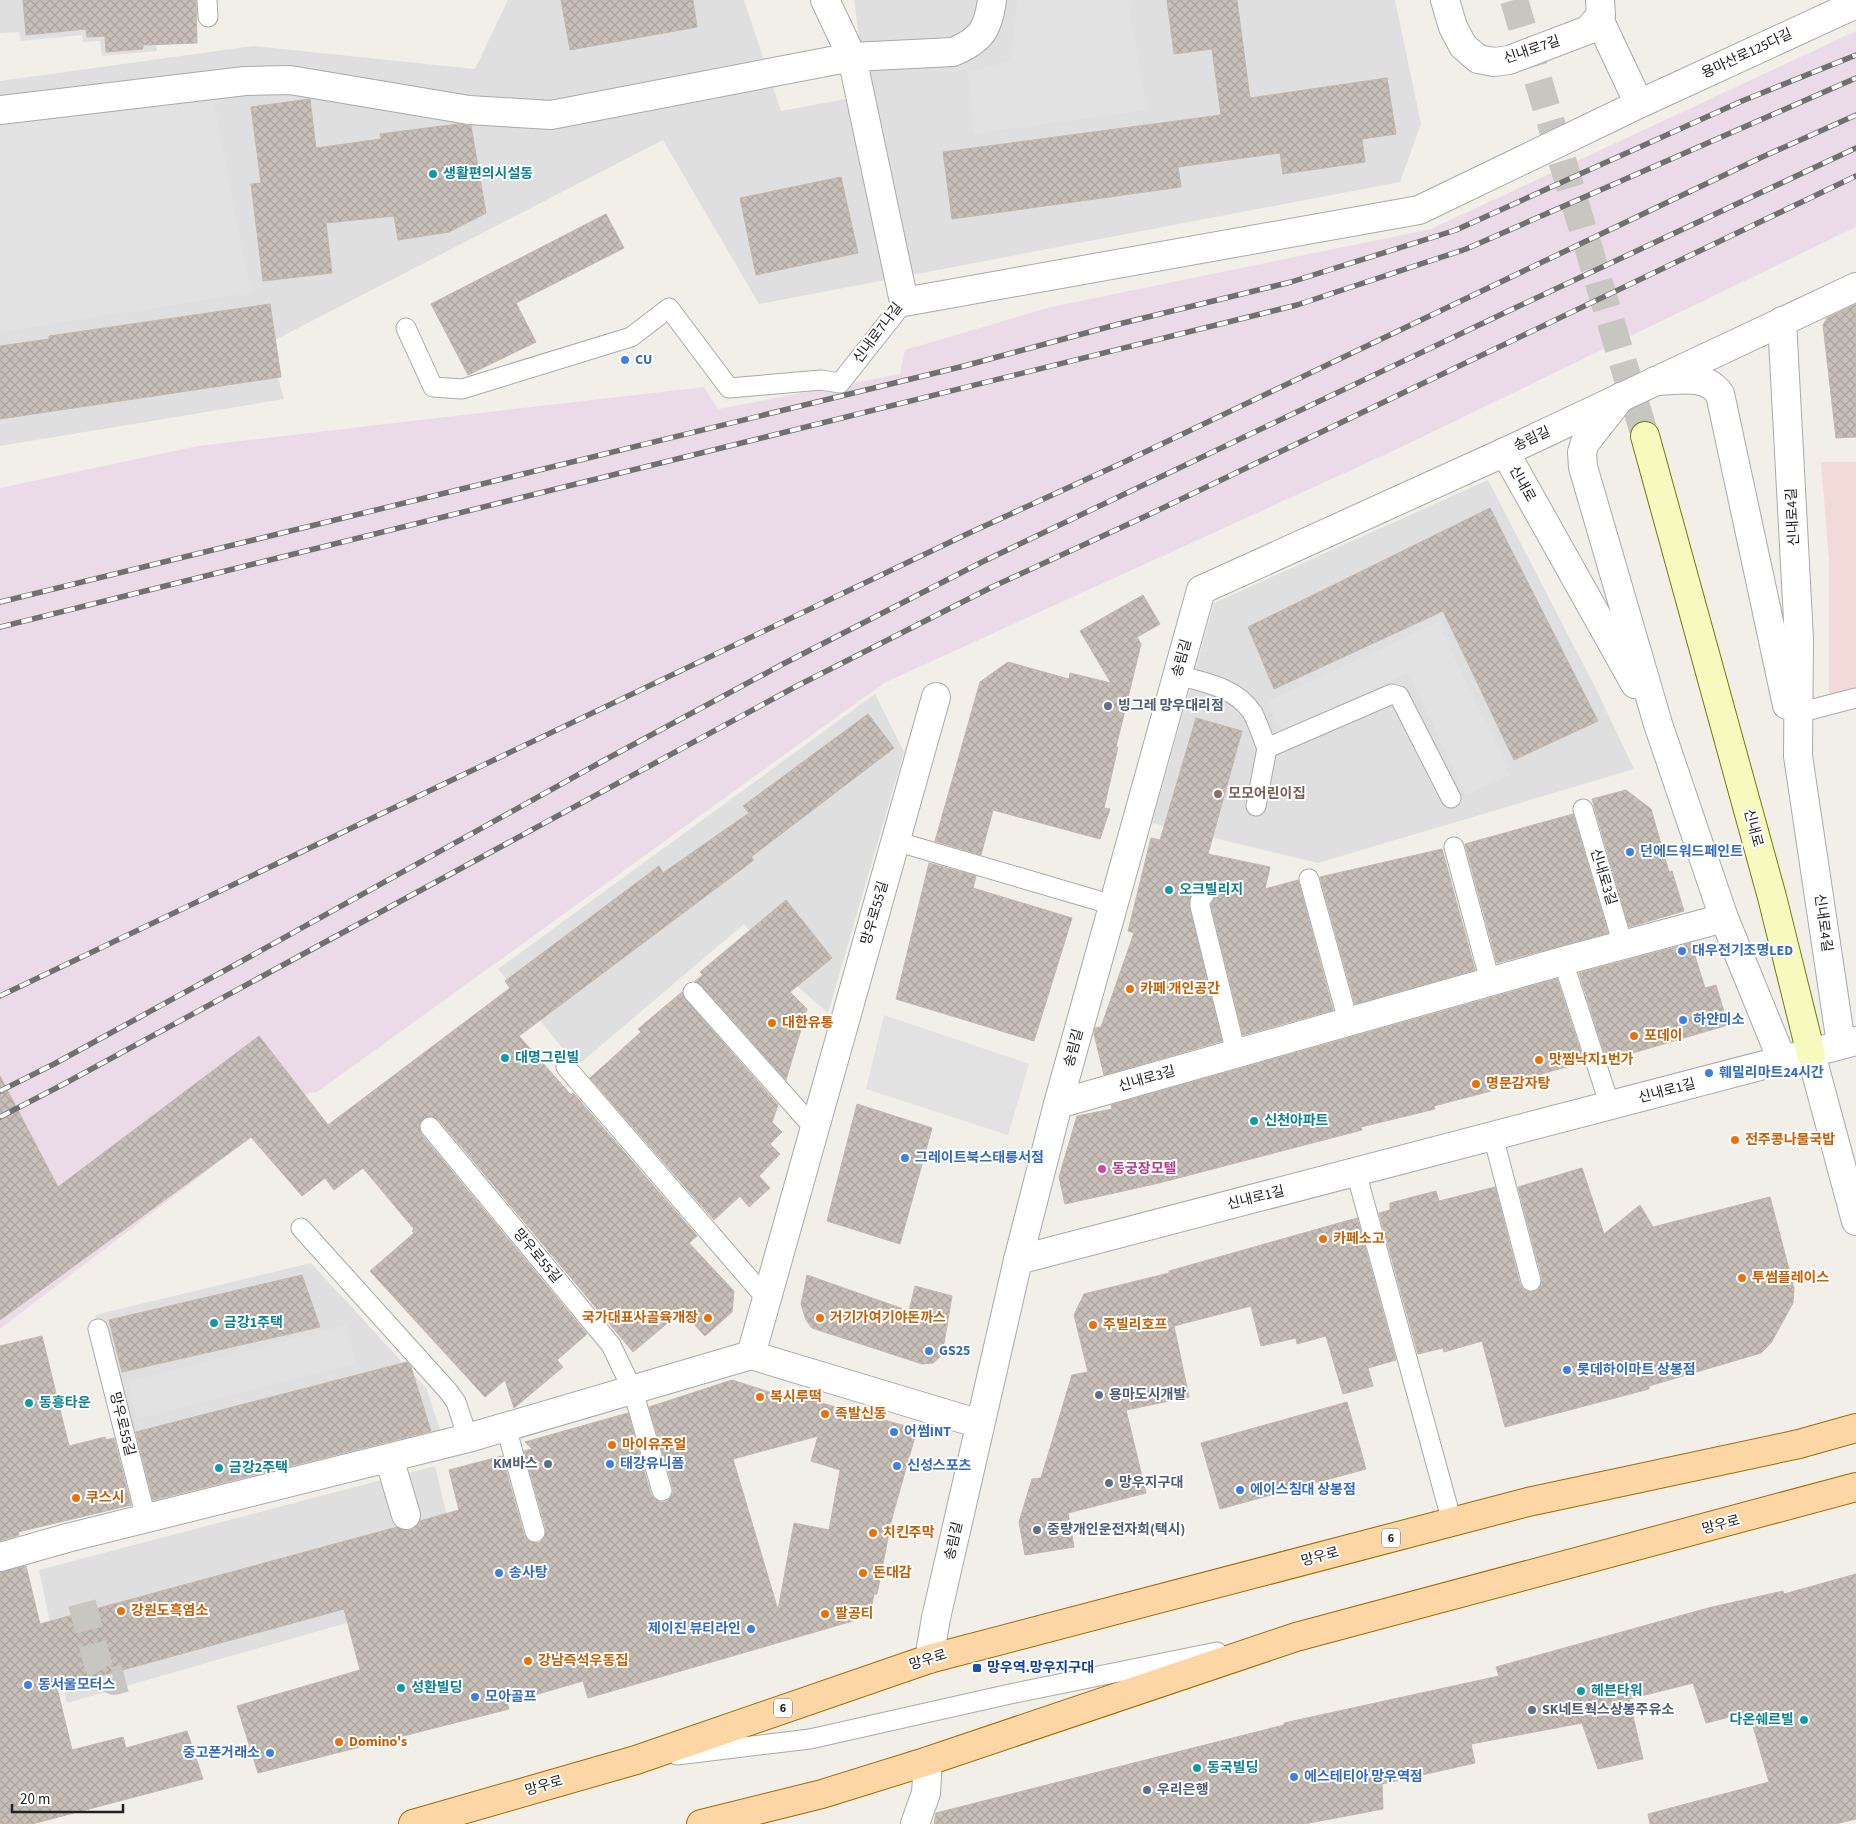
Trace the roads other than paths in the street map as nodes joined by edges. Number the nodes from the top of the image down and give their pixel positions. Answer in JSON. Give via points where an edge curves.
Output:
{"nodes":[{"id":1,"x":825,"y":0,"type":"edge"},
{"id":2,"x":992,"y":0,"type":"edge"},
{"id":3,"x":1445,"y":0,"type":"edge"},
{"id":4,"x":1856,"y":4,"type":"edge"},
{"id":5,"x":1599,"y":10,"type":"edge"},
{"id":6,"x":852,"y":57,"type":"junction"},
{"id":7,"x":1639,"y":104,"type":"junction"},
{"id":8,"x":0,"y":110,"type":"edge"},
{"id":9,"x":1856,"y":287,"type":"edge"},
{"id":10,"x":904,"y":302,"type":"junction"},
{"id":11,"x":1782,"y":321,"type":"junction"},
{"id":12,"x":406,"y":328,"type":"dead end"},
{"id":13,"x":1655,"y":381,"type":"junction"},
{"id":14,"x":1622,"y":397,"type":"junction"},
{"id":15,"x":1646,"y":436,"type":"tunnel mouth"},
{"id":16,"x":1504,"y":452,"type":"junction"},
{"id":17,"x":1177,"y":675,"type":"junction"},
{"id":18,"x":936,"y":697,"type":"dead end"},
{"id":19,"x":1856,"y":698,"type":"edge"},
{"id":20,"x":1798,"y":713,"type":"junction"},
{"id":21,"x":1658,"y":724,"type":"junction"},
{"id":22,"x":1267,"y":748,"type":"junction"},
{"id":23,"x":1798,"y":756,"type":"junction"},
{"id":24,"x":1451,"y":798,"type":"dead end"},
{"id":25,"x":1256,"y":806,"type":"dead end"},
{"id":26,"x":1583,"y":809,"type":"dead end"},
{"id":27,"x":895,"y":841,"type":"junction"},
{"id":28,"x":1454,"y":847,"type":"dead end"},
{"id":29,"x":1309,"y":879,"type":"dead end"},
{"id":30,"x":1207,"y":890,"type":"dead end"},
{"id":31,"x":1113,"y":905,"type":"junction"},
{"id":32,"x":1724,"y":918,"type":"junction"},
{"id":33,"x":1623,"y":945,"type":"junction"},
{"id":34,"x":1563,"y":961,"type":"junction"},
{"id":35,"x":1490,"y":982,"type":"junction"},
{"id":36,"x":693,"y":992,"type":"dead end"},
{"id":37,"x":1348,"y":1022,"type":"junction"},
{"id":38,"x":1849,"y":1042,"type":"edge"},
{"id":39,"x":1236,"y":1054,"type":"junction"},
{"id":40,"x":1811,"y":1054,"type":"junction"},
{"id":41,"x":1782,"y":1060,"type":"junction"},
{"id":42,"x":566,"y":1067,"type":"dead end"},
{"id":43,"x":1058,"y":1104,"type":"junction"},
{"id":44,"x":1610,"y":1106,"type":"junction"},
{"id":45,"x":430,"y":1127,"type":"dead end"},
{"id":46,"x":814,"y":1128,"type":"junction"},
{"id":47,"x":1493,"y":1136,"type":"junction"},
{"id":48,"x":1356,"y":1172,"type":"junction"},
{"id":49,"x":1856,"y":1221,"type":"edge"},
{"id":50,"x":301,"y":1228,"type":"dead end"},
{"id":51,"x":1018,"y":1260,"type":"junction"},
{"id":52,"x":1531,"y":1281,"type":"dead end"},
{"id":53,"x":766,"y":1298,"type":"junction"},
{"id":54,"x":98,"y":1329,"type":"dead end"},
{"id":55,"x":751,"y":1355,"type":"junction"},
{"id":56,"x":633,"y":1391,"type":"junction"},
{"id":57,"x":980,"y":1424,"type":"junction"},
{"id":58,"x":506,"y":1427,"type":"junction"},
{"id":59,"x":1856,"y":1428,"type":"edge"},
{"id":60,"x":468,"y":1438,"type":"junction"},
{"id":61,"x":389,"y":1458,"type":"junction"},
{"id":62,"x":1856,"y":1487,"type":"edge"},
{"id":63,"x":662,"y":1491,"type":"dead end"},
{"id":64,"x":406,"y":1515,"type":"dead end"},
{"id":65,"x":146,"y":1518,"type":"junction"},
{"id":66,"x":1452,"y":1522,"type":"junction"},
{"id":67,"x":536,"y":1532,"type":"dead end"},
{"id":68,"x":0,"y":1558,"type":"edge"},
{"id":69,"x":1296,"y":1637,"type":"junction"},
{"id":70,"x":930,"y":1659,"type":"junction"},
{"id":71,"x":636,"y":1760,"type":"junction"},
{"id":72,"x":928,"y":1761,"type":"junction"},
{"id":73,"x":413,"y":1824,"type":"edge"},
{"id":74,"x":702,"y":1824,"type":"edge"},
{"id":75,"x":915,"y":1824,"type":"edge"}],
"edges":[{"from":1,"to":6,"type":"street","name":"신내로7나길"},
{"from":2,"to":6,"type":"street","via":[[989,21],[980,37],[968,46],[953,52]]},
{"from":3,"to":5,"type":"street","name":"신내로7길","via":[[1463,46],[1478,59],[1494,62],[1509,60],[1588,30]]},
{"from":4,"to":7,"type":"street","name":"용마산로125다길"},
{"from":5,"to":7,"type":"street"},
{"from":6,"to":8,"type":"street","via":[[551,115],[469,110],[290,80],[228,83]]},
{"from":6,"to":10,"type":"street","name":"신내로7나길"},
{"from":7,"to":10,"type":"street","name":"용마산로125다길","via":[[1419,210]]},
{"from":9,"to":11,"type":"street","name":"송림길"},
{"from":10,"to":12,"type":"lane","name":"신내로7나길","via":[[840,383],[821,380],[729,388],[669,308],[631,338],[462,388],[446,389],[433,387]]},
{"from":11,"to":13,"type":"street","name":"송림길"},
{"from":11,"to":20,"type":"street","name":"신내로4길","via":[[1799,639]]},
{"from":13,"to":14,"type":"street","name":"송림길"},
{"from":13,"to":23,"type":"street","via":[[1703,380],[1716,387],[1720,394]]},
{"from":14,"to":16,"type":"street","name":"송림길"},
{"from":14,"to":21,"type":"street","via":[[1585,443],[1582,460]]},
{"from":15,"to":40,"type":"main road","name":"신내로","via":[[1772,897]]},
{"from":16,"to":17,"type":"street","name":"송림길","via":[[1201,590]]},
{"from":16,"to":21,"type":"street","name":"신내로"},
{"from":17,"to":22,"type":"lane","via":[[1231,692],[1252,713]]},
{"from":17,"to":31,"type":"street","name":"송림길"},
{"from":18,"to":27,"type":"street","name":"망우로55길"},
{"from":19,"to":20,"type":"lane"},
{"from":20,"to":23,"type":"street","name":"신내로4길"},
{"from":21,"to":32,"type":"street"},
{"from":22,"to":24,"type":"lane","via":[[1392,694],[1404,702]]},
{"from":22,"to":25,"type":"lane"},
{"from":23,"to":38,"type":"street","name":"신내로4길"},
{"from":26,"to":33,"type":"lane","name":"신내로3길"},
{"from":27,"to":31,"type":"lane"},
{"from":27,"to":46,"type":"street","name":"망우로55길"},
{"from":28,"to":35,"type":"lane"},
{"from":29,"to":37,"type":"lane"},
{"from":30,"to":39,"type":"lane","via":[[1200,906]]},
{"from":31,"to":43,"type":"street","name":"송림길"},
{"from":32,"to":33,"type":"street","name":"신내로3길"},
{"from":32,"to":41,"type":"street"},
{"from":33,"to":34,"type":"street","name":"신내로3길"},
{"from":34,"to":35,"type":"street","name":"신내로3길"},
{"from":34,"to":44,"type":"lane"},
{"from":35,"to":37,"type":"street","name":"신내로3길"},
{"from":36,"to":46,"type":"lane"},
{"from":37,"to":39,"type":"street","name":"신내로3길"},
{"from":38,"to":40,"type":"street","name":"신내로1길"},
{"from":39,"to":43,"type":"street","name":"신내로3길"},
{"from":40,"to":41,"type":"street","name":"신내로1길"},
{"from":40,"to":49,"type":"street","name":"신내로"},
{"from":41,"to":44,"type":"street","name":"신내로1길"},
{"from":42,"to":53,"type":"lane"},
{"from":43,"to":51,"type":"street","name":"송림길"},
{"from":44,"to":47,"type":"street","name":"신내로1길"},
{"from":45,"to":56,"type":"lane","name":"망우로55길","via":[[611,1345]]},
{"from":46,"to":53,"type":"street","name":"망우로55길"},
{"from":47,"to":48,"type":"street","name":"신내로1길"},
{"from":47,"to":52,"type":"lane"},
{"from":48,"to":51,"type":"street","name":"신내로1길"},
{"from":48,"to":66,"type":"lane"},
{"from":50,"to":60,"type":"lane","via":[[448,1391],[456,1402]]},
{"from":51,"to":57,"type":"street","name":"송림길"},
{"from":53,"to":55,"type":"street","name":"망우로55길"},
{"from":54,"to":65,"type":"lane","name":"망우로55길"},
{"from":55,"to":56,"type":"street"},
{"from":55,"to":57,"type":"street"},
{"from":56,"to":58,"type":"street"},
{"from":56,"to":63,"type":"lane","name":"망우로55길"},
{"from":57,"to":70,"type":"street","name":"송림길","via":[[936,1618]]},
{"from":58,"to":60,"type":"street"},
{"from":58,"to":67,"type":"lane"},
{"from":59,"to":66,"type":"main road","name":"망우로","number":"6","via":[[1799,1444],[1528,1502]]},
{"from":60,"to":61,"type":"street"},
{"from":61,"to":64,"type":"street"},
{"from":61,"to":65,"type":"street"},
{"from":62,"to":69,"type":"main road","name":"망우로"},
{"from":65,"to":68,"type":"street"},
{"from":66,"to":70,"type":"main road","name":"망우로","number":"6"},
{"from":69,"to":71,"type":"lane","via":[[1010,1694],[810,1739]]},
{"from":69,"to":72,"type":"main road","name":"망우로"},
{"from":70,"to":71,"type":"main road","name":"망우로","number":"6"},
{"from":71,"to":73,"type":"main road","name":"망우로","number":"6"},
{"from":72,"to":74,"type":"main road","via":[[822,1794]]},
{"from":72,"to":75,"type":"street","via":[[926,1793]]}]}
